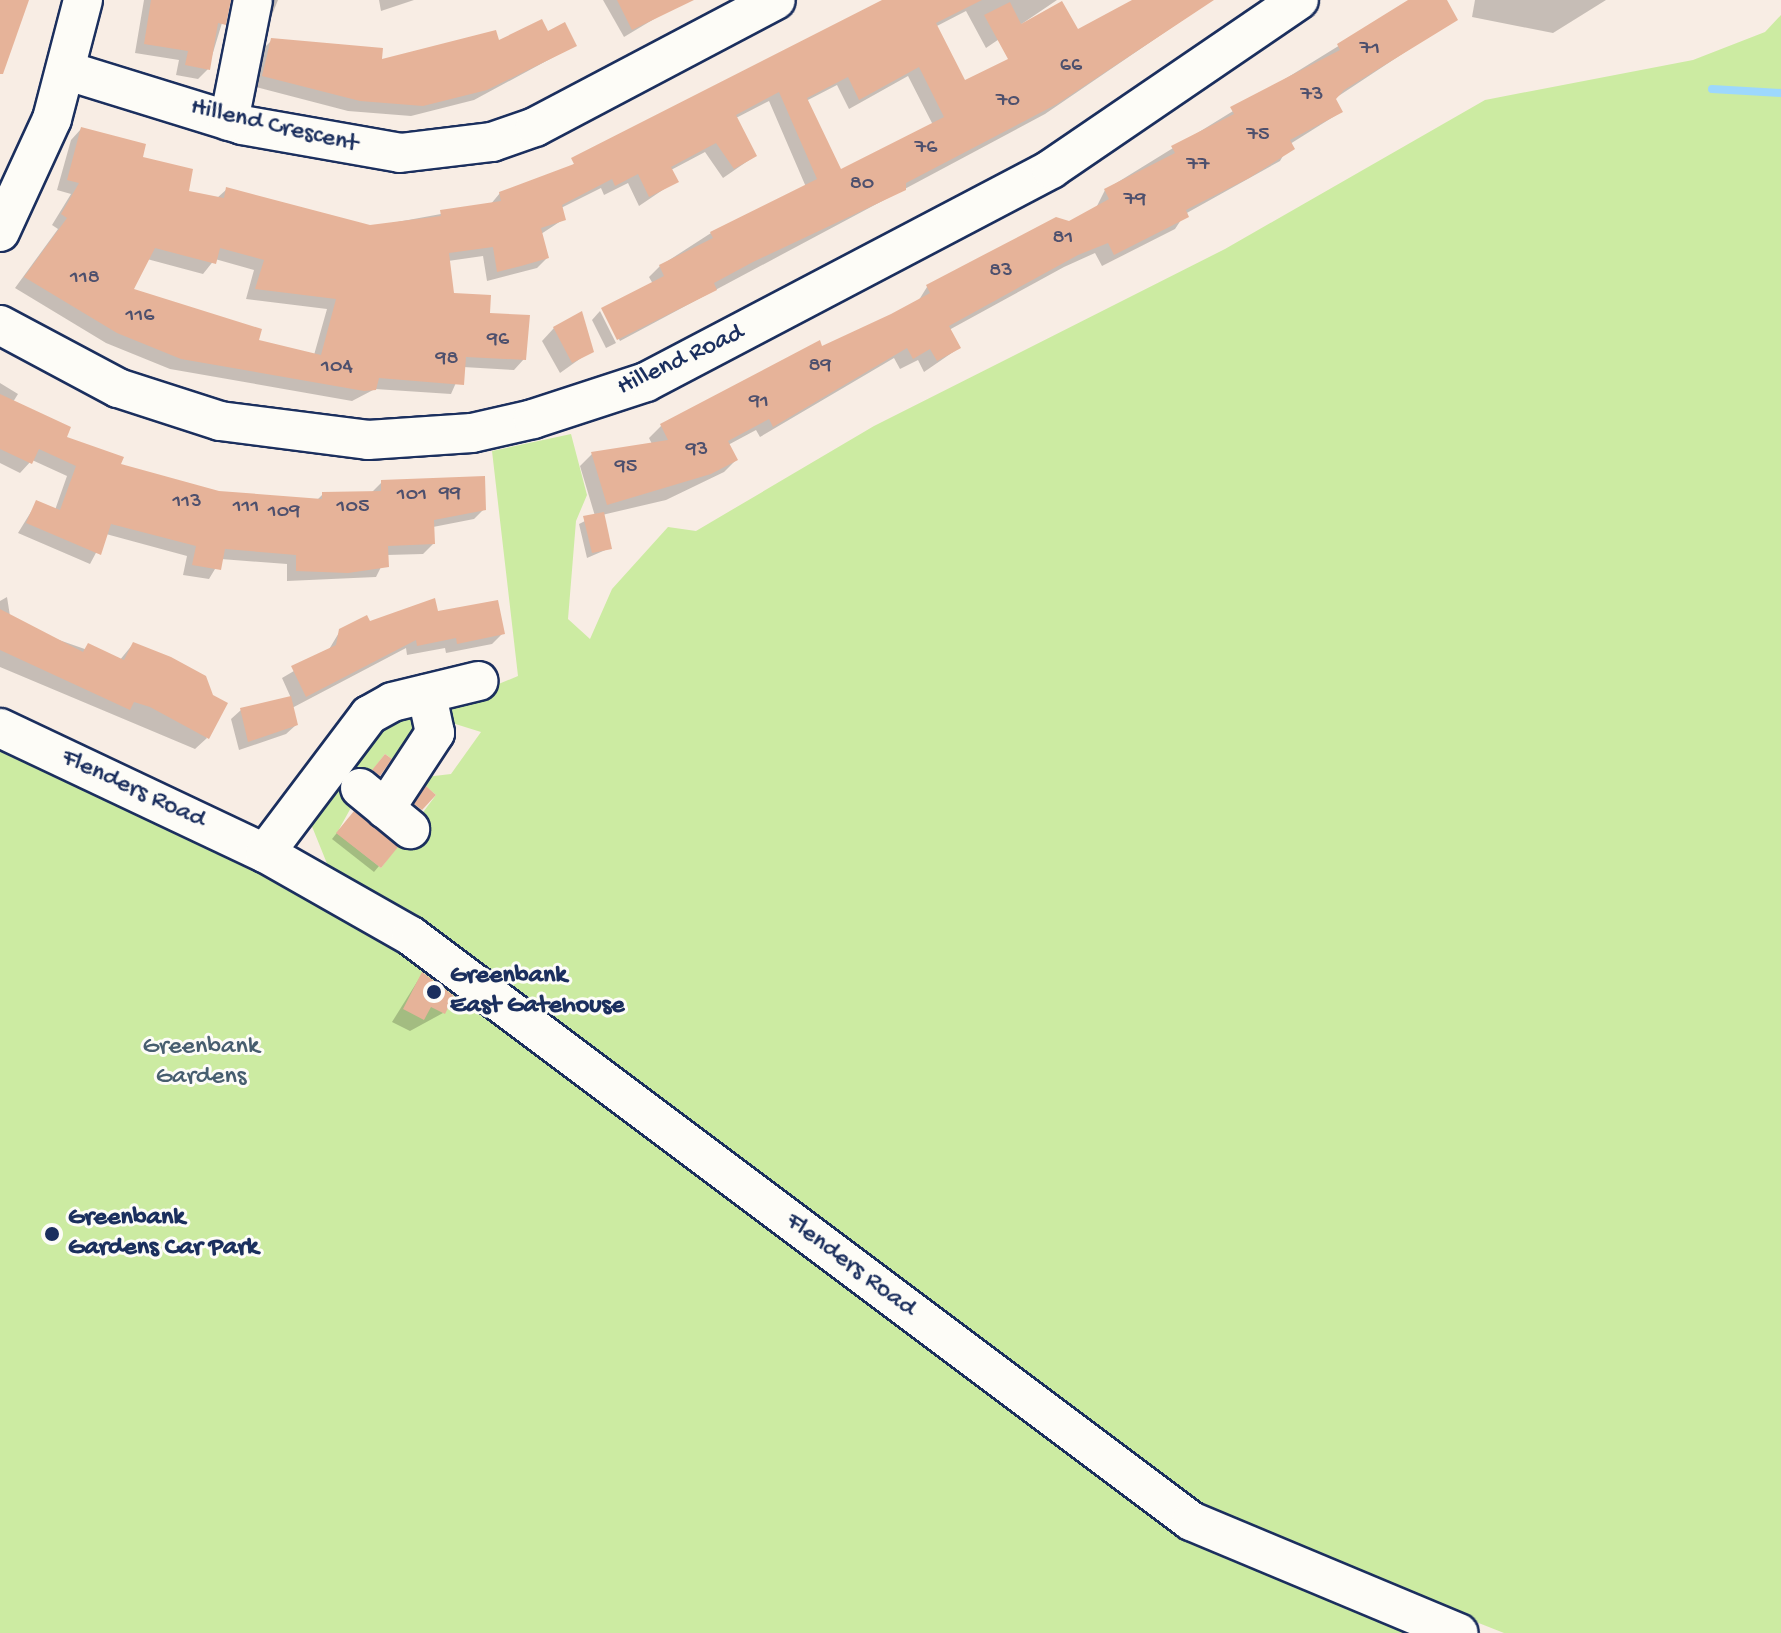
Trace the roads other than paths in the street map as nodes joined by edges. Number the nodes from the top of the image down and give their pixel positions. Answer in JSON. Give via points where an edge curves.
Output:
{"nodes":[{"id":1,"x":83,"y":0,"type":"edge"},
{"id":2,"x":253,"y":0,"type":"edge"},
{"id":3,"x":776,"y":0,"type":"edge"},
{"id":4,"x":1286,"y":4,"type":"edge"},
{"id":5,"x":737,"y":9,"type":"edge"},
{"id":6,"x":68,"y":71,"type":"junction"},
{"id":7,"x":229,"y":121,"type":"junction"},
{"id":8,"x":0,"y":232,"type":"edge"},
{"id":9,"x":0,"y":325,"type":"edge"},
{"id":10,"x":479,"y":681,"type":"dead end"},
{"id":11,"x":427,"y":694,"type":"junction"},
{"id":12,"x":0,"y":728,"type":"edge"},
{"id":13,"x":385,"y":809,"type":"dead end"},
{"id":14,"x":265,"y":853,"type":"junction"},
{"id":15,"x":1459,"y":1633,"type":"edge"}],
"edges":[{"from":1,"to":6,"type":"street"},
{"from":2,"to":7,"type":"street"},
{"from":3,"to":5,"type":"street","name":"Hillend Crescent"},
{"from":4,"to":9,"type":"street","name":"Hillend Road","via":[[1051,169],[646,382],[533,419],[472,433],[368,440],[220,421],[118,388]]},
{"from":5,"to":7,"type":"street","name":"Hillend Crescent","via":[[535,127],[492,142],[400,153]]},
{"from":6,"to":7,"type":"street","name":"Hillend Crescent"},
{"from":6,"to":8,"type":"street"},
{"from":10,"to":11,"type":"street"},
{"from":11,"to":13,"type":"street","via":[[435,733]]},
{"from":11,"to":14,"type":"street","via":[[392,702],[354,729]]},
{"from":12,"to":14,"type":"street","name":"Flenders Road"},
{"from":14,"to":15,"type":"street","name":"Flenders Road","via":[[447,962],[1191,1521]]}]}
